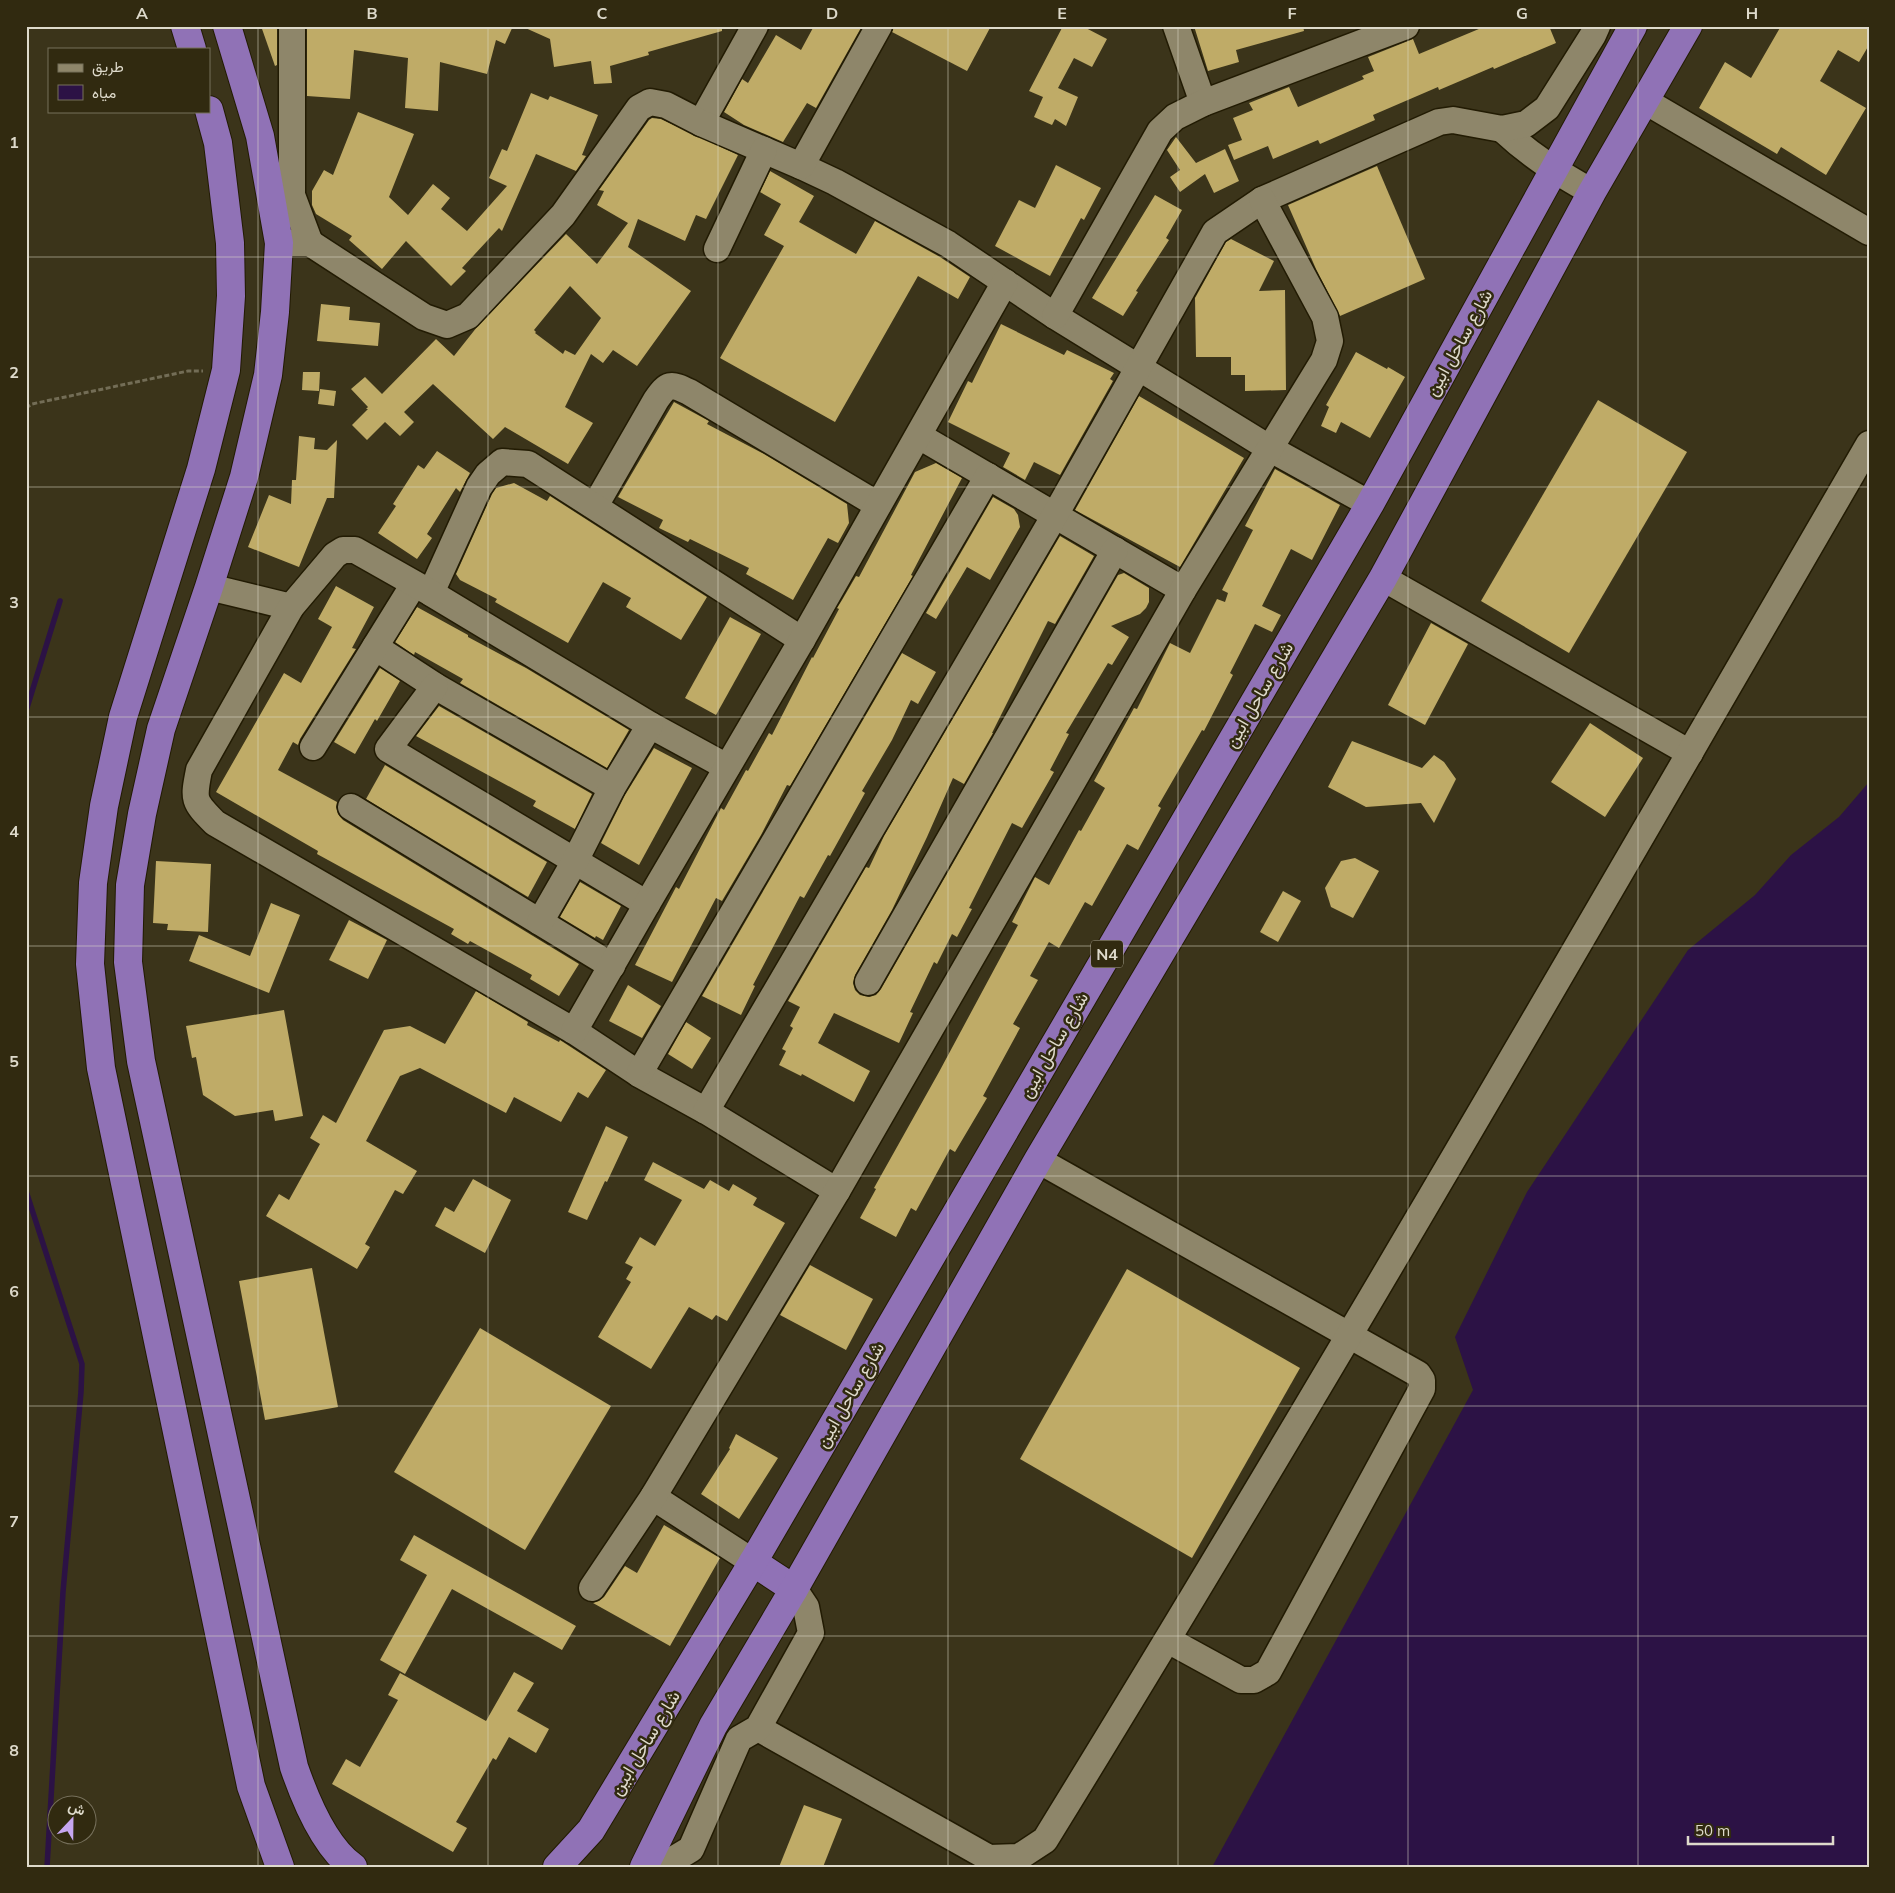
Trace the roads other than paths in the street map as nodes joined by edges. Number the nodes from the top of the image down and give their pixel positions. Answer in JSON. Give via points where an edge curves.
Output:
{"nodes":[{"id":1,"x":184,"y":26,"type":"edge"},
{"id":2,"x":227,"y":26,"type":"edge"},
{"id":3,"x":292,"y":26,"type":"edge"},
{"id":4,"x":755,"y":26,"type":"edge"},
{"id":5,"x":879,"y":26,"type":"edge"},
{"id":6,"x":1176,"y":26,"type":"edge"},
{"id":7,"x":1406,"y":26,"type":"edge"},
{"id":8,"x":1634,"y":26,"type":"edge"},
{"id":9,"x":1688,"y":26,"type":"edge"},
{"id":10,"x":1593,"y":29,"type":"edge"},
{"id":11,"x":192,"y":48,"type":"edge"},
{"id":12,"x":1645,"y":101,"type":"junction"},
{"id":13,"x":1203,"y":102,"type":"junction"},
{"id":14,"x":210,"y":112,"type":"edge"},
{"id":15,"x":701,"y":122,"type":"junction"},
{"id":16,"x":1502,"y":129,"type":"junction"},
{"id":17,"x":764,"y":150,"type":"junction"},
{"id":18,"x":800,"y":166,"type":"junction"},
{"id":19,"x":1554,"y":171,"type":"junction"},
{"id":20,"x":1592,"y":192,"type":"junction"},
{"id":21,"x":1262,"y":200,"type":"junction"},
{"id":22,"x":1869,"y":232,"type":"edge"},
{"id":23,"x":279,"y":243,"type":"junction"},
{"id":24,"x":310,"y":243,"type":"junction"},
{"id":25,"x":717,"y":249,"type":"dead end"},
{"id":26,"x":1006,"y":282,"type":"junction"},
{"id":27,"x":1055,"y":316,"type":"junction"},
{"id":28,"x":1138,"y":366,"type":"junction"},
{"id":29,"x":919,"y":436,"type":"junction"},
{"id":30,"x":1869,"y":444,"type":"edge"},
{"id":31,"x":1269,"y":448,"type":"junction"},
{"id":32,"x":988,"y":476,"type":"junction"},
{"id":33,"x":1370,"y":504,"type":"junction"},
{"id":34,"x":878,"y":505,"type":"junction"},
{"id":35,"x":594,"y":506,"type":"junction"},
{"id":36,"x":1055,"y":515,"type":"junction"},
{"id":37,"x":1115,"y":550,"type":"junction"},
{"id":38,"x":1383,"y":578,"type":"junction"},
{"id":39,"x":209,"y":587,"type":"junction"},
{"id":40,"x":422,"y":589,"type":"junction"},
{"id":41,"x":1183,"y":590,"type":"junction"},
{"id":42,"x":291,"y":607,"type":"junction"},
{"id":43,"x":802,"y":640,"type":"junction"},
{"id":44,"x":375,"y":647,"type":"junction"},
{"id":45,"x":435,"y":686,"type":"junction"},
{"id":46,"x":650,"y":725,"type":"junction"},
{"id":47,"x":313,"y":747,"type":"dead end"},
{"id":48,"x":1690,"y":753,"type":"junction"},
{"id":49,"x":727,"y":767,"type":"junction"},
{"id":50,"x":612,"y":788,"type":"junction"},
{"id":51,"x":351,"y":807,"type":"dead end"},
{"id":52,"x":575,"y":860,"type":"junction"},
{"id":53,"x":647,"y":904,"type":"junction"},
{"id":54,"x":540,"y":922,"type":"junction"},
{"id":55,"x":612,"y":966,"type":"junction"},
{"id":56,"x":868,"y":982,"type":"dead end"},
{"id":57,"x":574,"y":1031,"type":"junction"},
{"id":58,"x":639,"y":1074,"type":"junction"},
{"id":59,"x":706,"y":1111,"type":"junction"},
{"id":60,"x":1038,"y":1160,"type":"junction"},
{"id":61,"x":837,"y":1191,"type":"junction"},
{"id":62,"x":1349,"y":1335,"type":"junction"},
{"id":63,"x":653,"y":1496,"type":"junction"},
{"id":64,"x":753,"y":1562,"type":"junction"},
{"id":65,"x":592,"y":1588,"type":"dead end"},
{"id":66,"x":794,"y":1589,"type":"junction"},
{"id":67,"x":1168,"y":1640,"type":"junction"},
{"id":68,"x":758,"y":1728,"type":"junction"},
{"id":69,"x":280,"y":1867,"type":"edge"},
{"id":70,"x":353,"y":1867,"type":"edge"},
{"id":71,"x":557,"y":1867,"type":"edge"},
{"id":72,"x":644,"y":1867,"type":"edge"},
{"id":73,"x":661,"y":1867,"type":"edge"}],
"edges":[{"from":1,"to":11,"type":"highway"},
{"from":2,"to":23,"type":"highway","via":[[260,136]]},
{"from":3,"to":24,"type":"street","via":[[292,195]]},
{"from":4,"to":15,"type":"street"},
{"from":5,"to":18,"type":"street"},
{"from":6,"to":13,"type":"street"},
{"from":7,"to":13,"type":"street"},
{"from":8,"to":19,"type":"highway","name":"شارع ساحل ابين","number":"N4"},
{"from":9,"to":12,"type":"highway","number":"N4"},
{"from":10,"to":16,"type":"street","via":[[1547,108],[1526,124]]},
{"from":12,"to":20,"type":"highway","number":"N4"},
{"from":12,"to":22,"type":"street"},
{"from":13,"to":27,"type":"street","via":[[1175,117],[1160,131]]},
{"from":14,"to":69,"type":"highway","via":[[218,144],[230,244],[231,296],[226,370],[201,469],[121,726],[104,806],[93,883],[90,964],[101,1068],[251,1786]]},
{"from":15,"to":17,"type":"street"},
{"from":15,"to":24,"type":"street","via":[[666,105],[650,102],[639,108],[563,215],[468,316],[447,325],[424,317]]},
{"from":16,"to":19,"type":"street","via":[[1524,150]]},
{"from":16,"to":21,"type":"street","via":[[1453,120],[1439,122]]},
{"from":17,"to":18,"type":"street"},
{"from":17,"to":25,"type":"street"},
{"from":18,"to":26,"type":"street","via":[[948,244]]},
{"from":19,"to":20,"type":"street"},
{"from":19,"to":33,"type":"highway","name":"شارع ساحل ابين","number":"N4"},
{"from":20,"to":38,"type":"highway","number":"N4"},
{"from":21,"to":28,"type":"street","via":[[1215,232]]},
{"from":21,"to":31,"type":"street","via":[[1325,317],[1330,341],[1324,360]]},
{"from":23,"to":24,"type":"street"},
{"from":23,"to":39,"type":"highway","via":[[268,375],[244,477]]},
{"from":26,"to":27,"type":"street"},
{"from":26,"to":29,"type":"street"},
{"from":27,"to":28,"type":"street"},
{"from":28,"to":31,"type":"street"},
{"from":28,"to":36,"type":"street"},
{"from":29,"to":32,"type":"street"},
{"from":29,"to":34,"type":"street"},
{"from":30,"to":48,"type":"street"},
{"from":31,"to":33,"type":"street"},
{"from":31,"to":41,"type":"street"},
{"from":32,"to":36,"type":"street"},
{"from":32,"to":58,"type":"street"},
{"from":33,"to":64,"type":"highway","name":"شارع ساحل ابين","number":"N4"},
{"from":34,"to":35,"type":"street","via":[[674,385],[665,387],[656,400]]},
{"from":34,"to":43,"type":"street"},
{"from":35,"to":40,"type":"street","via":[[528,464],[502,462],[488,474]]},
{"from":35,"to":43,"type":"street"},
{"from":36,"to":37,"type":"street"},
{"from":36,"to":59,"type":"street"},
{"from":37,"to":41,"type":"street"},
{"from":37,"to":56,"type":"street"},
{"from":38,"to":48,"type":"street"},
{"from":38,"to":60,"type":"highway","number":"N4"},
{"from":39,"to":42,"type":"street"},
{"from":39,"to":70,"type":"highway","via":[[161,729],[144,805],[130,885],[128,962],[141,1061],[294,1767],[306,1802],[326,1836]]},
{"from":40,"to":42,"type":"street","via":[[355,550],[343,550],[335,555]]},
{"from":40,"to":44,"type":"street"},
{"from":40,"to":46,"type":"street"},
{"from":41,"to":61,"type":"street"},
{"from":42,"to":57,"type":"street","via":[[199,770],[195,790],[198,805],[215,823]]},
{"from":43,"to":49,"type":"street"},
{"from":44,"to":45,"type":"street"},
{"from":44,"to":47,"type":"street"},
{"from":45,"to":50,"type":"street"},
{"from":45,"to":52,"type":"street","via":[[388,749]]},
{"from":46,"to":49,"type":"street"},
{"from":46,"to":50,"type":"street"},
{"from":48,"to":62,"type":"street"},
{"from":49,"to":53,"type":"street"},
{"from":50,"to":52,"type":"street"},
{"from":51,"to":54,"type":"street"},
{"from":52,"to":53,"type":"street"},
{"from":52,"to":54,"type":"street"},
{"from":53,"to":55,"type":"street"},
{"from":54,"to":55,"type":"street"},
{"from":55,"to":57,"type":"street"},
{"from":57,"to":58,"type":"street"},
{"from":58,"to":59,"type":"street"},
{"from":59,"to":61,"type":"street"},
{"from":60,"to":62,"type":"street"},
{"from":60,"to":66,"type":"highway","number":"N4"},
{"from":61,"to":63,"type":"street"},
{"from":62,"to":67,"type":"street"},
{"from":62,"to":67,"type":"street","via":[[1418,1374],[1422,1389],[1268,1672],[1254,1680],[1241,1680]]},
{"from":63,"to":64,"type":"street"},
{"from":63,"to":65,"type":"street"},
{"from":64,"to":66,"type":"highway"},
{"from":64,"to":71,"type":"highway","name":"شارع ساحل ابين","number":"N4","via":[[591,1830]]},
{"from":66,"to":68,"type":"street","via":[[806,1607],[811,1633]]},
{"from":66,"to":72,"type":"highway","number":"N4","via":[[713,1726]]},
{"from":67,"to":68,"type":"street","via":[[1045,1840],[1019,1858],[989,1858]]},
{"from":68,"to":73,"type":"street","via":[[739,1739],[691,1849]]}]}
